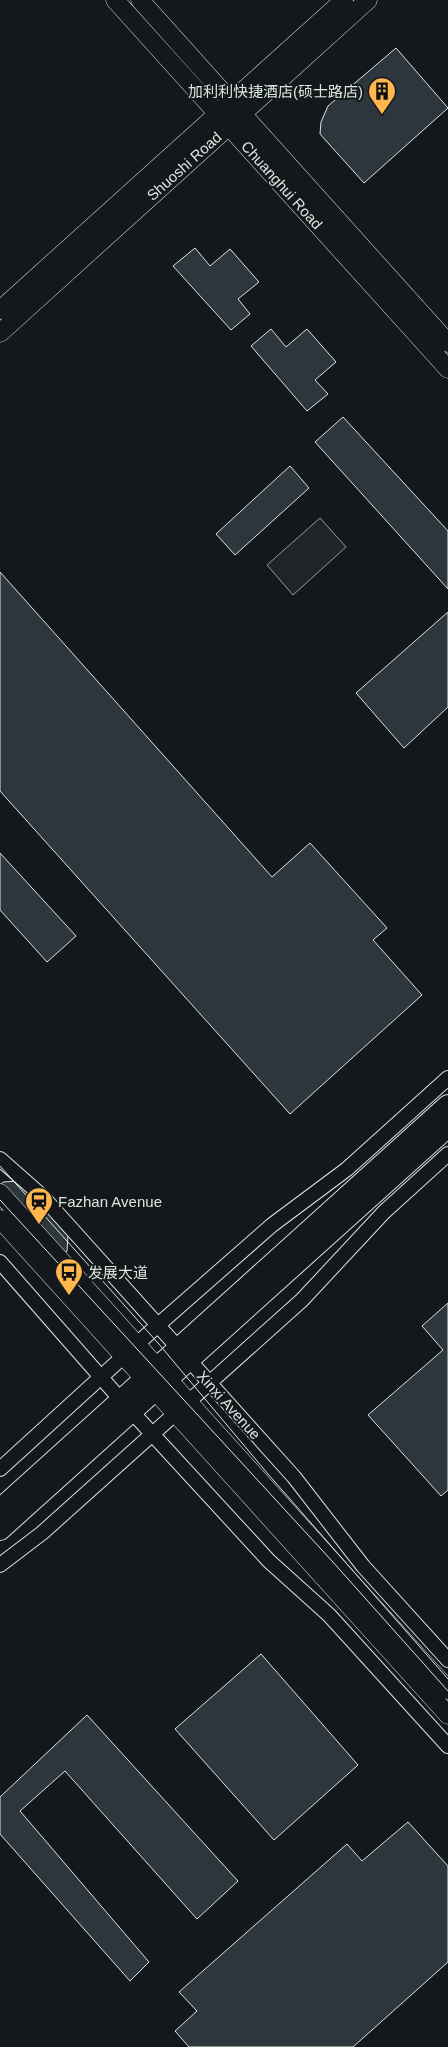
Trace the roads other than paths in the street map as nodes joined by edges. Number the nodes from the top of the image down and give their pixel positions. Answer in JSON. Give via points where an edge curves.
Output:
{"nodes":[{"id":1,"x":115,"y":0,"type":"edge"},
{"id":2,"x":140,"y":0,"type":"edge"},
{"id":3,"x":344,"y":0,"type":"edge"},
{"id":4,"x":368,"y":0,"type":"edge"},
{"id":5,"x":236,"y":108,"type":"junction"},
{"id":6,"x":223,"y":120,"type":"junction"},
{"id":7,"x":0,"y":310,"type":"edge"},
{"id":8,"x":0,"y":333,"type":"edge"},
{"id":9,"x":448,"y":343,"type":"edge"},
{"id":10,"x":448,"y":369,"type":"edge"},
{"id":11,"x":448,"y":1078,"type":"edge"},
{"id":12,"x":448,"y":1105,"type":"edge"},
{"id":13,"x":448,"y":1127,"type":"edge"},
{"id":14,"x":448,"y":1154,"type":"edge"},
{"id":15,"x":0,"y":1159,"type":"edge"},
{"id":16,"x":0,"y":1193,"type":"edge"},
{"id":17,"x":0,"y":1219,"type":"edge"},
{"id":18,"x":0,"y":1262,"type":"edge"},
{"id":19,"x":158,"y":1325,"type":"junction"},
{"id":20,"x":130,"y":1351,"type":"junction"},
{"id":21,"x":184,"y":1354,"type":"junction"},
{"id":22,"x":101,"y":1378,"type":"junction"},
{"id":23,"x":156,"y":1379,"type":"junction"},
{"id":24,"x":210,"y":1383,"type":"junction"},
{"id":25,"x":126,"y":1406,"type":"junction"},
{"id":26,"x":182,"y":1408,"type":"junction"},
{"id":27,"x":152,"y":1434,"type":"junction"},
{"id":28,"x":0,"y":1469,"type":"edge"},
{"id":29,"x":0,"y":1509,"type":"edge"},
{"id":30,"x":0,"y":1530,"type":"edge"},
{"id":31,"x":0,"y":1565,"type":"edge"},
{"id":32,"x":448,"y":1660,"type":"edge"},
{"id":33,"x":448,"y":1690,"type":"edge"},
{"id":34,"x":448,"y":1715,"type":"edge"},
{"id":35,"x":448,"y":1746,"type":"edge"}],
"edges":[{"from":1,"to":6,"type":"street","name":"Chuanghui Road"},
{"from":2,"to":5,"type":"street","name":"Chuanghui Road"},
{"from":3,"to":5,"type":"street","name":"Shuoshi Road"},
{"from":4,"to":5,"type":"street","name":"Shuoshi Road"},
{"from":5,"to":6,"type":"street","name":"Shuoshi Road"},
{"from":5,"to":9,"type":"street","name":"Chuanghui Road"},
{"from":6,"to":7,"type":"street","name":"Shuoshi Road"},
{"from":6,"to":8,"type":"street","name":"Shuoshi Road"},
{"from":6,"to":10,"type":"street","name":"Chuanghui Road"},
{"from":11,"to":19,"type":"street","via":[[347,1169],[272,1225]]},
{"from":12,"to":21,"type":"main road"},
{"from":13,"to":21,"type":"main road"},
{"from":14,"to":24,"type":"street","via":[[384,1212],[302,1300]]},
{"from":15,"to":19,"type":"street","name":"Xinxi Avenue","via":[[42,1196]]},
{"from":16,"to":20,"type":"street","name":"Xinxi Avenue"},
{"from":17,"to":20,"type":"street","name":"Xinxi Avenue"},
{"from":18,"to":22,"type":"street"},
{"from":19,"to":20,"type":"street"},
{"from":19,"to":21,"type":"street","name":"Xinxi Avenue"},
{"from":20,"to":22,"type":"street"},
{"from":20,"to":23,"type":"street","name":"Xinxi Avenue"},
{"from":21,"to":23,"type":"main road"},
{"from":21,"to":24,"type":"street","name":"Xinxi Avenue"},
{"from":22,"to":25,"type":"street"},
{"from":22,"to":28,"type":"street"},
{"from":23,"to":25,"type":"main road"},
{"from":23,"to":26,"type":"street","name":"Xinxi Avenue"},
{"from":24,"to":26,"type":"street"},
{"from":24,"to":32,"type":"street","name":"Xinxi Avenue","via":[[294,1477],[363,1566]]},
{"from":25,"to":27,"type":"street"},
{"from":25,"to":29,"type":"main road"},
{"from":25,"to":30,"type":"main road"},
{"from":26,"to":27,"type":"street"},
{"from":26,"to":33,"type":"street","name":"Xinxi Avenue"},
{"from":26,"to":34,"type":"street","name":"Xinxi Avenue"},
{"from":27,"to":31,"type":"street","via":[[42,1533]]},
{"from":27,"to":35,"type":"street","via":[[268,1561],[329,1615]]}]}
